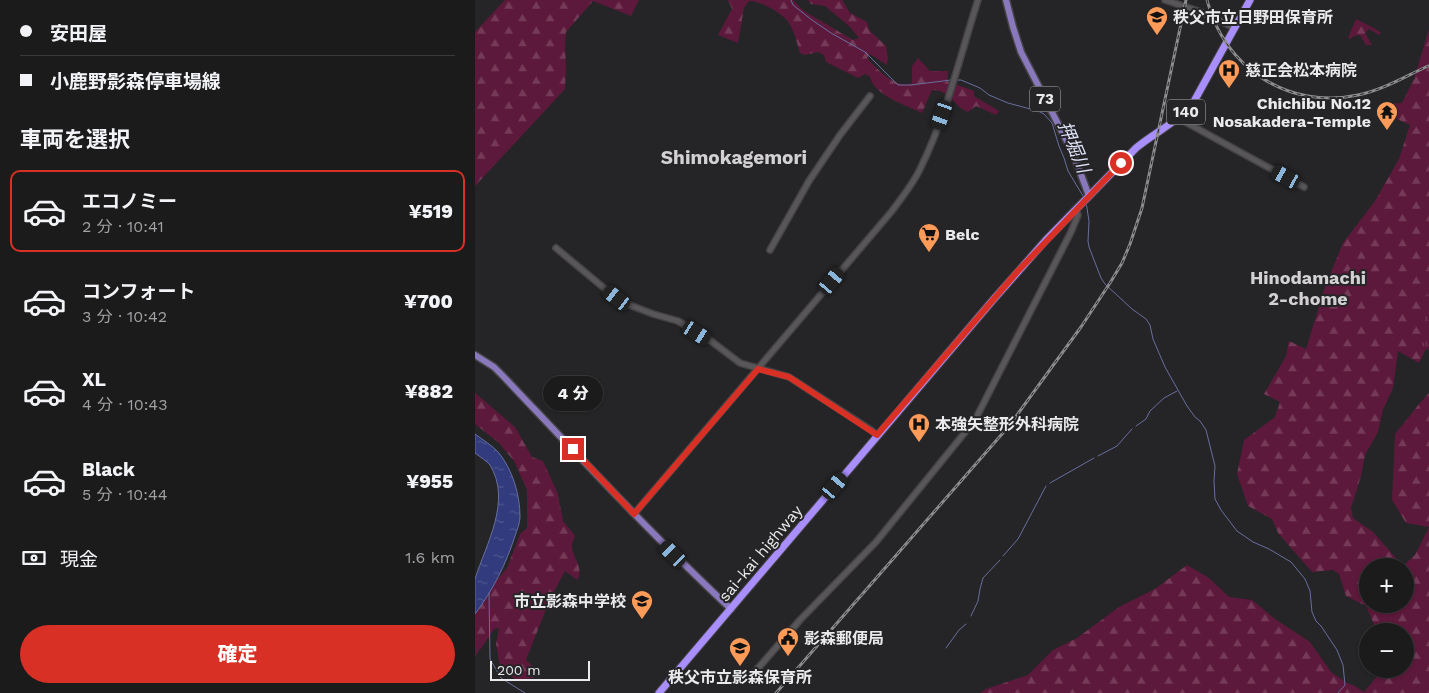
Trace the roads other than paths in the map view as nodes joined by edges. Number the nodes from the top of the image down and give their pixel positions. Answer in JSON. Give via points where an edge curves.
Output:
{"nodes":[{"id":1,"x":978,"y":0,"type":"edge"},
{"id":2,"x":1006,"y":0,"type":"edge"},
{"id":3,"x":1165,"y":0,"type":"edge"},
{"id":4,"x":1250,"y":0,"type":"edge"},
{"id":5,"x":1235,"y":28,"type":"junction"},
{"id":6,"x":870,"y":96,"type":"dead end"},
{"id":7,"x":1178,"y":118,"type":"junction"},
{"id":8,"x":1304,"y":187,"type":"dead end"},
{"id":9,"x":1088,"y":198,"type":"junction"},
{"id":10,"x":1078,"y":208,"type":"junction"},
{"id":11,"x":556,"y":248,"type":"dead end"},
{"id":12,"x":770,"y":250,"type":"dead end"},
{"id":13,"x":475,"y":355,"type":"edge"},
{"id":14,"x":758,"y":369,"type":"junction"},
{"id":15,"x":877,"y":435,"type":"junction"},
{"id":16,"x":634,"y":514,"type":"junction"},
{"id":17,"x":731,"y":609,"type":"junction"},
{"id":18,"x":753,"y":674,"type":"dead end"},
{"id":19,"x":659,"y":693,"type":"edge"}],
"edges":[{"from":1,"to":14,"type":"street","via":[[936,133],[912,184]]},
{"from":2,"to":9,"type":"main road","number":"73","via":[[1021,52],[1073,153]]},
{"from":3,"to":5,"type":"street"},
{"from":4,"to":5,"type":"highway","name":"sai-kai highway","number":"140"},
{"from":5,"to":7,"type":"highway","name":"sai-kai highway","number":"140","via":[[1197,98]]},
{"from":6,"to":12,"type":"street","via":[[809,182]]},
{"from":7,"to":8,"type":"street"},
{"from":7,"to":9,"type":"highway","name":"sai-kai highway","number":"140","via":[[1146,139]]},
{"from":9,"to":10,"type":"highway","name":"sai-kai highway","number":"140"},
{"from":10,"to":15,"type":"highway","name":"sai-kai highway","number":"140","via":[[1046,240]]},
{"from":10,"to":18,"type":"street","via":[[1071,232],[975,420],[876,542]]},
{"from":11,"to":14,"type":"street","via":[[627,304],[679,321],[740,363]]},
{"from":13,"to":16,"type":"main road","via":[[502,375]]},
{"from":14,"to":15,"type":"street","via":[[789,377]]},
{"from":14,"to":16,"type":"street"},
{"from":15,"to":17,"type":"highway","name":"sai-kai highway","number":"140"},
{"from":16,"to":17,"type":"main road"},
{"from":17,"to":19,"type":"highway","name":"sai-kai highway","number":"140"}]}
